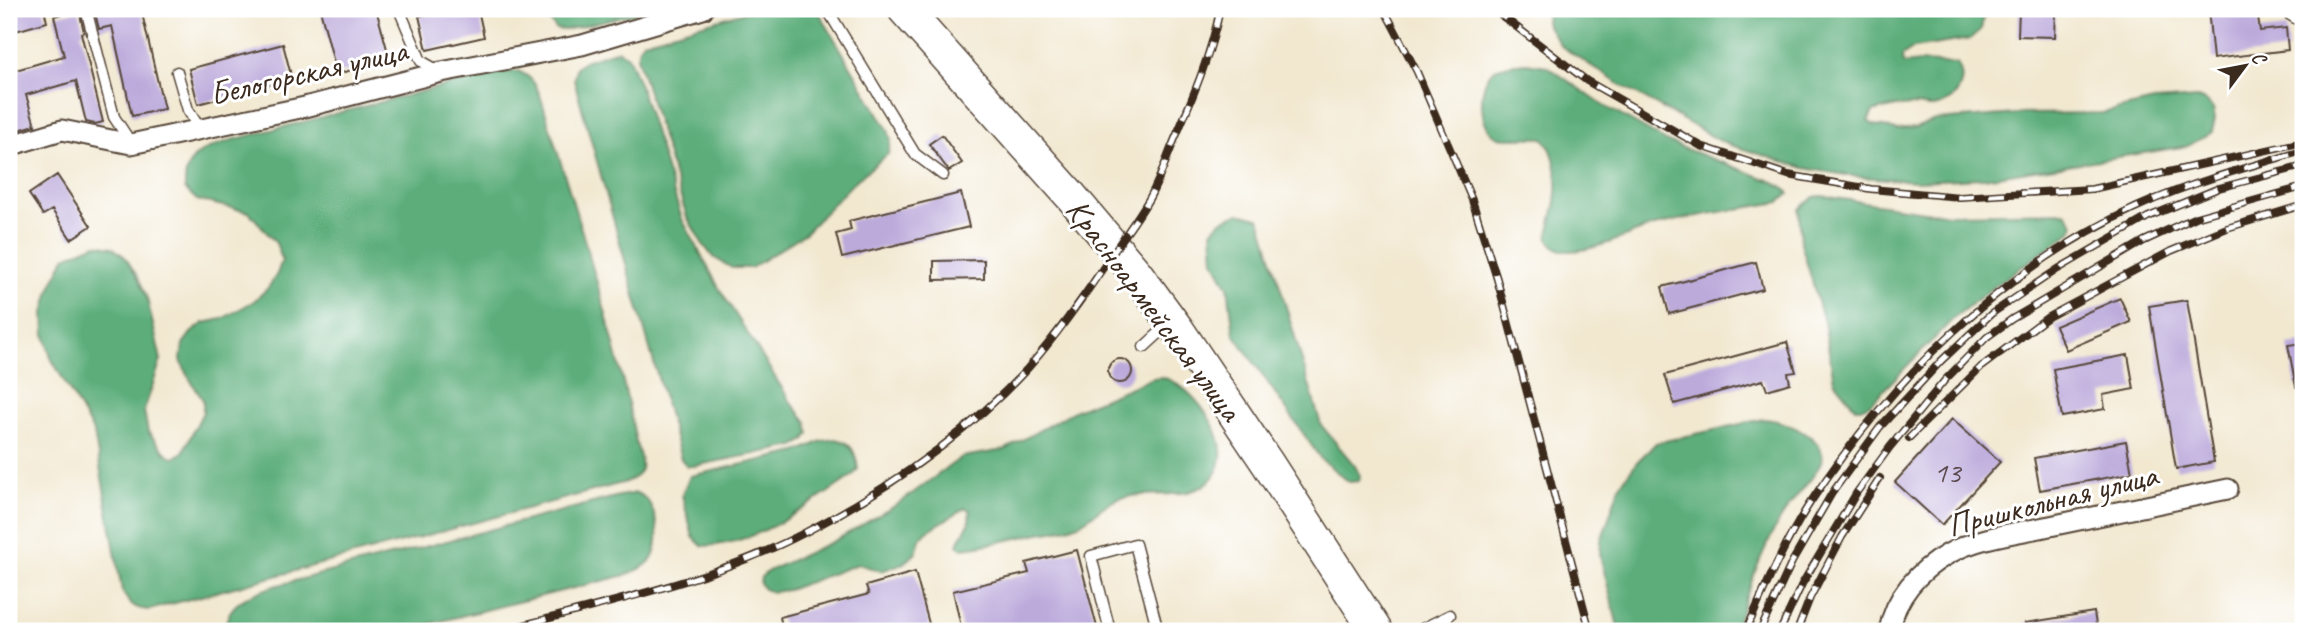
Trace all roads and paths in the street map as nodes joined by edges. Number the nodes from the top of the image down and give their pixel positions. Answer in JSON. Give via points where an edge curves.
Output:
{"nodes":[{"id":1,"x":86,"y":9,"type":"edge"},
{"id":2,"x":399,"y":9,"type":"edge"},
{"id":3,"x":703,"y":9,"type":"edge"},
{"id":4,"x":827,"y":9,"type":"edge"},
{"id":5,"x":904,"y":9,"type":"edge"},
{"id":6,"x":930,"y":9,"type":"edge"},
{"id":7,"x":2281,"y":9,"type":"edge"},
{"id":8,"x":2303,"y":23,"type":"edge"},
{"id":9,"x":177,"y":72,"type":"dead end"},
{"id":10,"x":441,"y":72,"type":"junction"},
{"id":11,"x":200,"y":129,"type":"junction"},
{"id":12,"x":131,"y":144,"type":"junction"},
{"id":13,"x":9,"y":146,"type":"edge"},
{"id":14,"x":943,"y":175,"type":"dead end"},
{"id":15,"x":1171,"y":322,"type":"junction"},
{"id":16,"x":1144,"y":347,"type":"dead end"},
{"id":17,"x":2228,"y":489,"type":"dead end"},
{"id":18,"x":1450,"y":615,"type":"dead end"},
{"id":19,"x":1110,"y":631,"type":"edge"},
{"id":20,"x":1157,"y":631,"type":"edge"},
{"id":21,"x":1376,"y":631,"type":"edge"},
{"id":22,"x":1396,"y":631,"type":"edge"},
{"id":23,"x":1418,"y":631,"type":"edge"},
{"id":24,"x":1889,"y":631,"type":"edge"}],
"edges":[{"from":1,"to":12,"type":"lane","via":[[114,117]]},
{"from":2,"to":10,"type":"lane","via":[[421,61]]},
{"from":3,"to":10,"type":"street","name":"Белогорская улица","via":[[582,45]]},
{"from":4,"to":14,"type":"lane","via":[[915,154]]},
{"from":5,"to":15,"type":"main road","name":"Красноармейская улица","via":[[1072,196]]},
{"from":6,"to":22,"type":"main road","name":"Красноармейская улица","via":[[1150,257],[1286,453]]},
{"from":7,"to":8,"type":"lane"},
{"from":9,"to":11,"type":"lane","via":[[188,110]]},
{"from":10,"to":11,"type":"street","name":"Белогорская улица"},
{"from":11,"to":12,"type":"street","name":"Белогорская улица"},
{"from":12,"to":13,"type":"street","name":"Белогорская улица","via":[[62,130]]},
{"from":15,"to":16,"type":"lane"},
{"from":15,"to":21,"type":"main road","name":"Красноармейская улица"},
{"from":17,"to":24,"type":"street","name":"Пришкольная улица","via":[[2015,533],[1950,552],[1911,582],[1891,617]]},
{"from":18,"to":23,"type":"lane"},
{"from":19,"to":20,"type":"lane","via":[[1091,556],[1135,544]]}]}
